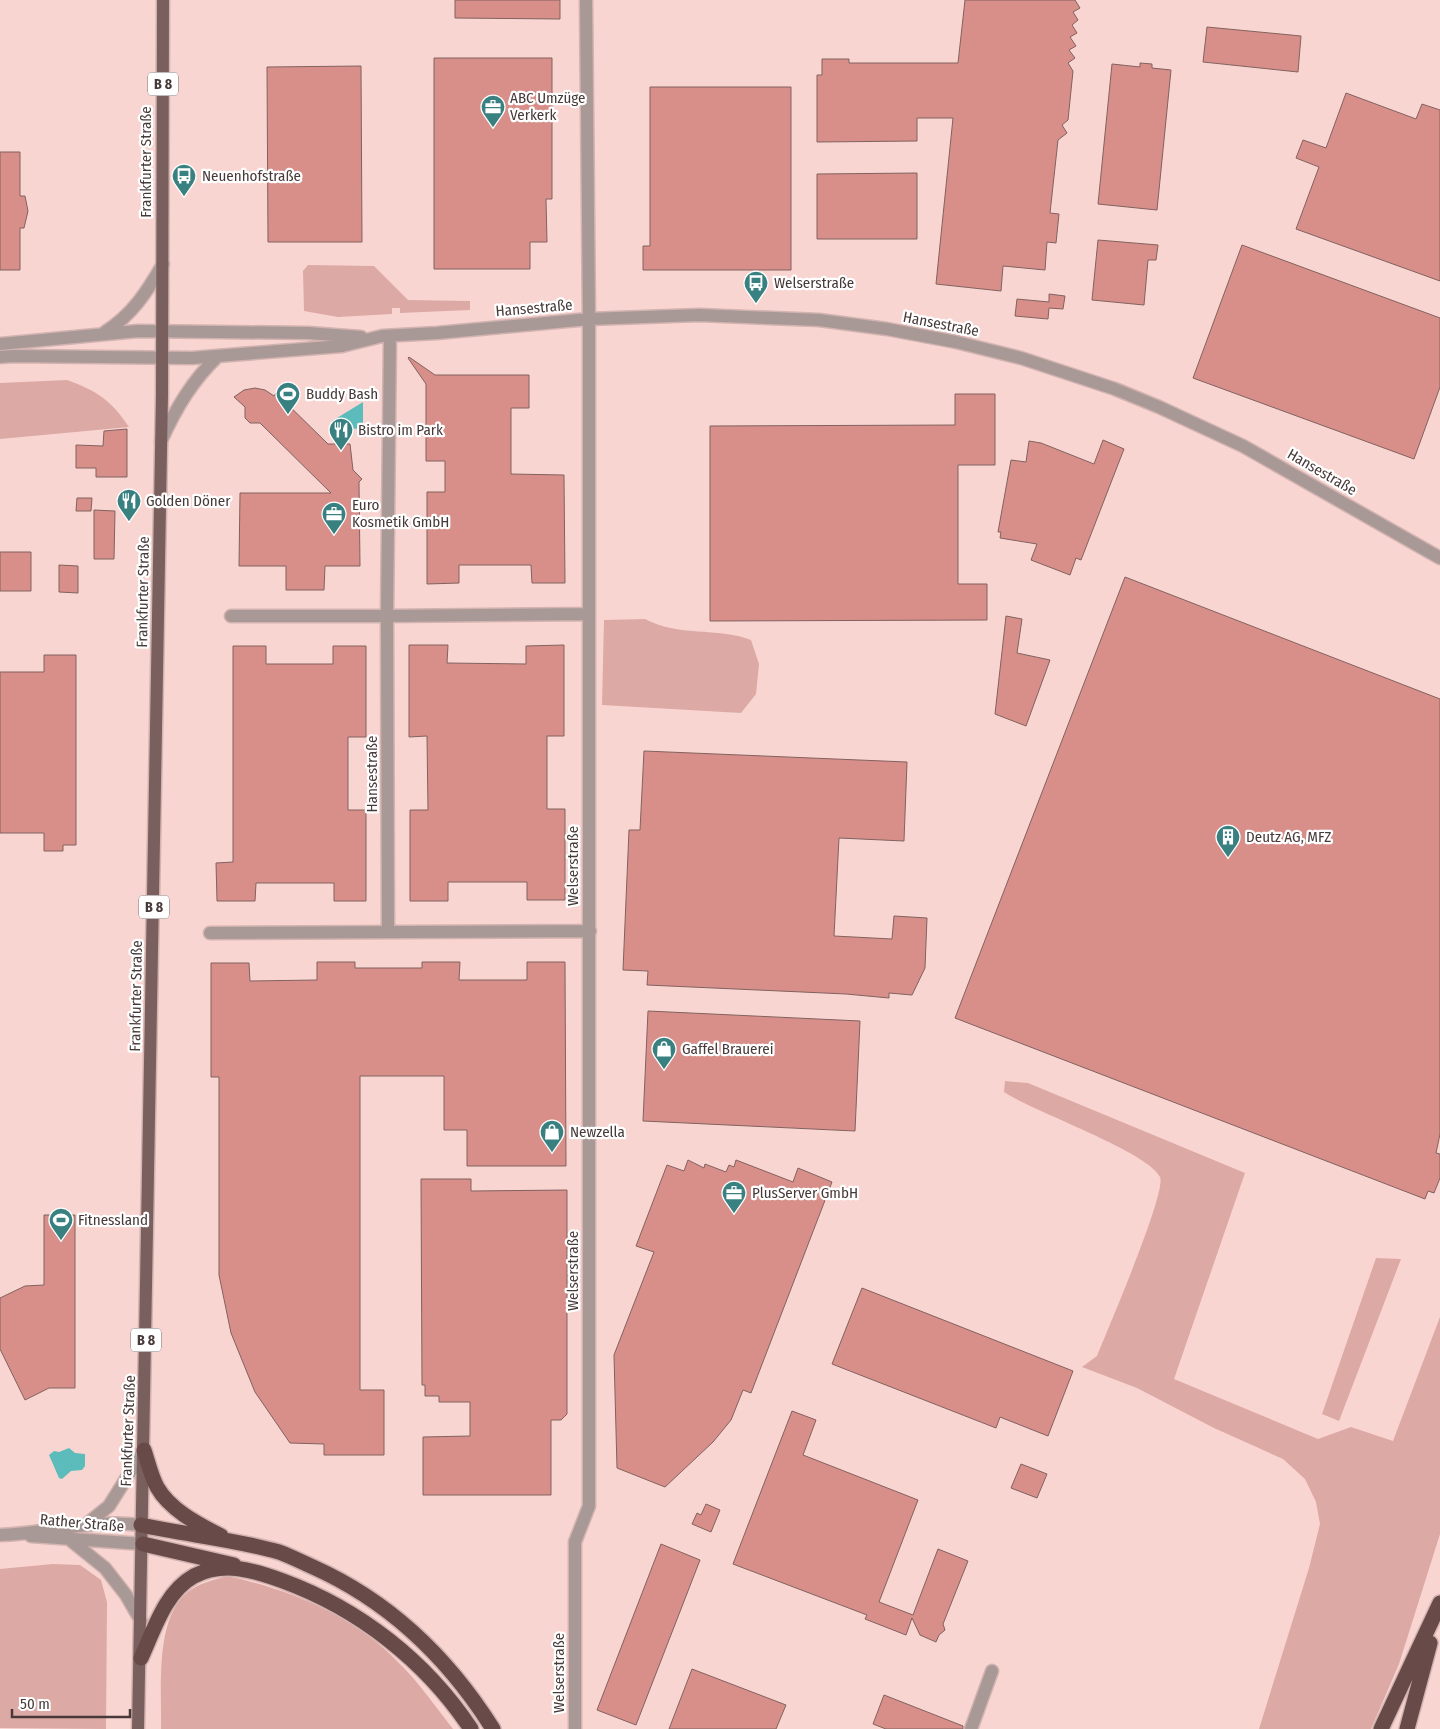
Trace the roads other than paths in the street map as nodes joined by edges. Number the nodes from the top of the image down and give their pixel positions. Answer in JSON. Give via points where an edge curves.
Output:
{"nodes":[{"id":1,"x":163,"y":0,"type":"edge"},
{"id":2,"x":586,"y":0,"type":"edge"},
{"id":3,"x":163,"y":264,"type":"junction"},
{"id":4,"x":589,"y":319,"type":"junction"},
{"id":5,"x":163,"y":332,"type":"junction"},
{"id":6,"x":102,"y":333,"type":"junction"},
{"id":7,"x":390,"y":336,"type":"junction"},
{"id":8,"x":370,"y":338,"type":"junction"},
{"id":9,"x":0,"y":344,"type":"edge"},
{"id":10,"x":218,"y":356,"type":"junction"},
{"id":11,"x":0,"y":357,"type":"edge"},
{"id":12,"x":163,"y":359,"type":"junction"},
{"id":13,"x":161,"y":441,"type":"junction"},
{"id":14,"x":1440,"y":558,"type":"edge"},
{"id":15,"x":588,"y":614,"type":"junction"},
{"id":16,"x":231,"y":616,"type":"dead end"},
{"id":17,"x":387,"y":616,"type":"junction"},
{"id":18,"x":590,"y":931,"type":"junction"},
{"id":19,"x":388,"y":932,"type":"junction"},
{"id":20,"x":210,"y":933,"type":"dead end"},
{"id":21,"x":144,"y":1450,"type":"junction"},
{"id":22,"x":88,"y":1523,"type":"junction"},
{"id":23,"x":141,"y":1524,"type":"junction"},
{"id":24,"x":19,"y":1534,"type":"junction"},
{"id":25,"x":0,"y":1535,"type":"edge"},
{"id":26,"x":69,"y":1539,"type":"junction"},
{"id":27,"x":235,"y":1543,"type":"junction"},
{"id":28,"x":143,"y":1544,"type":"junction"},
{"id":29,"x":243,"y":1568,"type":"junction"},
{"id":30,"x":1440,"y":1604,"type":"edge"},
{"id":31,"x":141,"y":1621,"type":"junction"},
{"id":32,"x":141,"y":1658,"type":"junction"},
{"id":33,"x":992,"y":1671,"type":"dead end"},
{"id":34,"x":138,"y":1729,"type":"edge"},
{"id":35,"x":471,"y":1729,"type":"edge"},
{"id":36,"x":493,"y":1729,"type":"edge"},
{"id":37,"x":575,"y":1729,"type":"edge"},
{"id":38,"x":972,"y":1729,"type":"edge"},
{"id":39,"x":1381,"y":1729,"type":"edge"},
{"id":40,"x":1407,"y":1729,"type":"edge"}],
"edges":[{"from":1,"to":3,"type":"main road","name":"Frankfurter Straße","number":"B 8"},
{"from":2,"to":4,"type":"street","name":"Welserstraße"},
{"from":3,"to":5,"type":"main road","name":"Frankfurter Straße","number":"B 8"},
{"from":3,"to":6,"type":"street","name":"Frankfurter Straße","via":[[148,292],[134,309],[121,322]]},
{"from":4,"to":7,"type":"street","name":"Hansestraße"},
{"from":4,"to":14,"type":"street","name":"Hansestraße","via":[[738,315],[819,320],[956,342],[1021,358],[1115,390],[1243,446]]},
{"from":4,"to":15,"type":"street","name":"Welserstraße"},
{"from":5,"to":6,"type":"street"},
{"from":5,"to":8,"type":"street","name":"Hansestraße","via":[[308,333]]},
{"from":5,"to":12,"type":"main road","name":"Frankfurter Straße","number":"B 8"},
{"from":6,"to":9,"type":"street"},
{"from":7,"to":8,"type":"street","name":"Hansestraße"},
{"from":7,"to":17,"type":"street","name":"Hansestraße"},
{"from":8,"to":10,"type":"street","name":"Hansestraße","via":[[342,346]]},
{"from":10,"to":12,"type":"street","name":"Hansestraße"},
{"from":10,"to":13,"type":"street","via":[[197,377]]},
{"from":11,"to":12,"type":"street"},
{"from":12,"to":13,"type":"main road","name":"Frankfurter Straße","number":"B 8"},
{"from":13,"to":21,"type":"main road","name":"Frankfurter Straße","number":"B 8"},
{"from":15,"to":17,"type":"street"},
{"from":15,"to":18,"type":"street","name":"Welserstraße"},
{"from":16,"to":17,"type":"street"},
{"from":17,"to":19,"type":"street","name":"Hansestraße"},
{"from":18,"to":19,"type":"street"},
{"from":18,"to":37,"type":"street","name":"Welserstraße","via":[[589,1506],[575,1542]]},
{"from":19,"to":20,"type":"street"},
{"from":21,"to":22,"type":"street","via":[[109,1506]]},
{"from":21,"to":23,"type":"main road","name":"Frankfurter Straße","number":"B 8"},
{"from":21,"to":27,"type":"highway","via":[[163,1496],[200,1525]]},
{"from":22,"to":23,"type":"street","name":"Rather Straße"},
{"from":22,"to":24,"type":"street","name":"Rather Straße"},
{"from":23,"to":27,"type":"highway"},
{"from":23,"to":28,"type":"main road","name":"Frankfurter Straße","number":"B 8"},
{"from":24,"to":25,"type":"street","name":"Rather Straße"},
{"from":24,"to":26,"type":"street","name":"Rather Straße"},
{"from":26,"to":28,"type":"street","name":"Rather Straße"},
{"from":26,"to":31,"type":"street","via":[[105,1568]]},
{"from":27,"to":36,"type":"highway","via":[[280,1553],[343,1580],[370,1597],[413,1631],[450,1668]]},
{"from":28,"to":29,"type":"highway"},
{"from":28,"to":31,"type":"main road","name":"Frankfurter Straße","number":"B 8"},
{"from":29,"to":32,"type":"highway","via":[[203,1572],[183,1584],[162,1612]]},
{"from":29,"to":35,"type":"highway","via":[[300,1587],[358,1618],[398,1647],[430,1677]]},
{"from":30,"to":39,"type":"highway"},
{"from":30,"to":40,"type":"highway"},
{"from":31,"to":32,"type":"main road","name":"Frankfurter Straße","number":"B 8"},
{"from":32,"to":34,"type":"main road","name":"Frankfurter Straße","number":"B 8"},
{"from":33,"to":38,"type":"street"}]}
